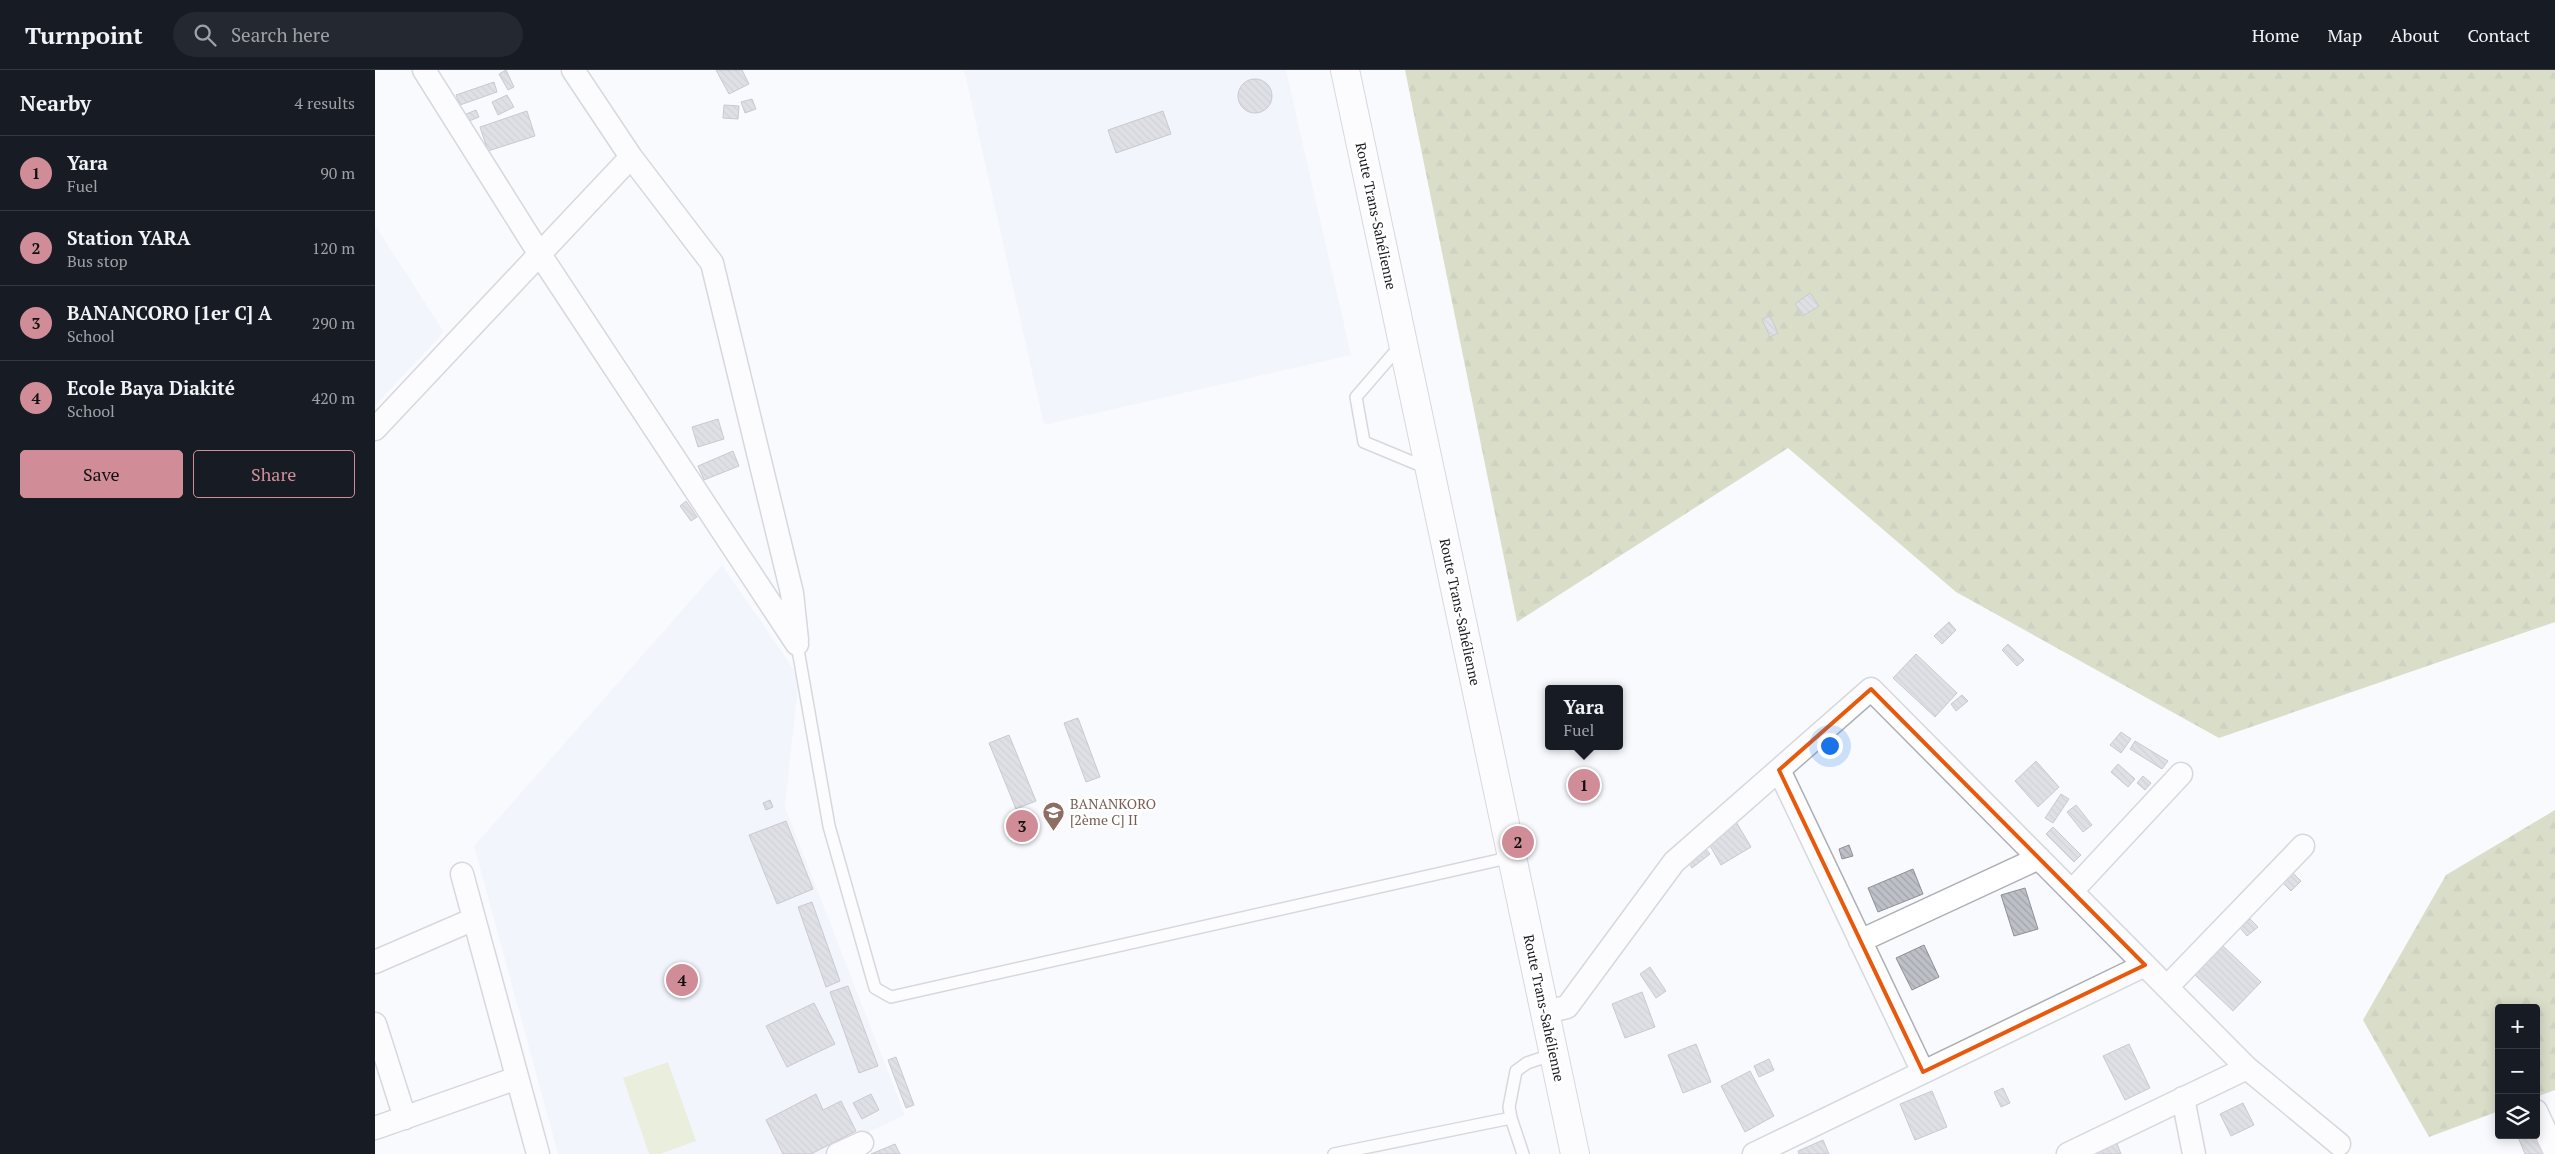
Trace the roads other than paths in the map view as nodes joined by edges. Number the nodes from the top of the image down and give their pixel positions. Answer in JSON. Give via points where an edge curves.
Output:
{"nodes":[{"id":1,"x":424,"y":70,"type":"edge"},
{"id":2,"x":573,"y":70,"type":"edge"},
{"id":3,"x":1345,"y":70,"type":"edge"},
{"id":4,"x":631,"y":158,"type":"junction"},
{"id":5,"x":539,"y":254,"type":"junction"},
{"id":6,"x":1403,"y":342,"type":"junction"},
{"id":7,"x":375,"y":429,"type":"edge"},
{"id":8,"x":1430,"y":470,"type":"junction"},
{"id":9,"x":797,"y":644,"type":"junction"},
{"id":10,"x":1779,"y":770,"type":"junction"},
{"id":11,"x":2181,"y":774,"type":"dead end"},
{"id":12,"x":2303,"y":846,"type":"dead end"},
{"id":13,"x":1512,"y":857,"type":"junction"},
{"id":14,"x":2039,"y":858,"type":"junction"},
{"id":15,"x":462,"y":874,"type":"dead end"},
{"id":16,"x":2072,"y":891,"type":"junction"},
{"id":17,"x":474,"y":918,"type":"junction"},
{"id":18,"x":1861,"y":941,"type":"junction"},
{"id":19,"x":375,"y":962,"type":"edge"},
{"id":20,"x":2145,"y":965,"type":"junction"},
{"id":21,"x":2167,"y":988,"type":"junction"},
{"id":22,"x":1545,"y":1012,"type":"junction"},
{"id":23,"x":375,"y":1024,"type":"edge"},
{"id":24,"x":1554,"y":1054,"type":"junction"},
{"id":25,"x":2247,"y":1068,"type":"junction"},
{"id":26,"x":1923,"y":1072,"type":"junction"},
{"id":27,"x":517,"y":1078,"type":"junction"},
{"id":28,"x":2183,"y":1098,"type":"junction"},
{"id":29,"x":405,"y":1118,"type":"junction"},
{"id":30,"x":1511,"y":1118,"type":"junction"},
{"id":31,"x":2540,"y":1120,"type":"edge"},
{"id":32,"x":375,"y":1128,"type":"edge"},
{"id":33,"x":862,"y":1143,"type":"dead end"},
{"id":34,"x":2339,"y":1144,"type":"dead end"},
{"id":35,"x":2555,"y":1152,"type":"edge"},
{"id":36,"x":538,"y":1154,"type":"edge"},
{"id":37,"x":838,"y":1154,"type":"edge"},
{"id":38,"x":1334,"y":1154,"type":"edge"},
{"id":39,"x":1523,"y":1154,"type":"edge"},
{"id":40,"x":1575,"y":1154,"type":"edge"},
{"id":41,"x":1754,"y":1154,"type":"edge"},
{"id":42,"x":2068,"y":1154,"type":"edge"},
{"id":43,"x":2195,"y":1154,"type":"edge"}],
"edges":[{"from":1,"to":5,"type":"street"},
{"from":2,"to":4,"type":"street"},
{"from":3,"to":6,"type":"highway","name":"Route Trans-Sahélienne"},
{"from":4,"to":5,"type":"street"},
{"from":4,"to":9,"type":"street","via":[[712,263],[792,593]]},
{"from":5,"to":7,"type":"street"},
{"from":5,"to":9,"type":"street"},
{"from":6,"to":8,"type":"highway","name":"Route Trans-Sahélienne"},
{"from":6,"to":8,"type":"lane","via":[[1356,397],[1364,442]]},
{"from":8,"to":13,"type":"highway","name":"Route Trans-Sahélienne"},
{"from":9,"to":13,"type":"lane","via":[[829,826],[875,988],[891,997]]},
{"from":10,"to":14,"type":"street","via":[[1871,689]]},
{"from":10,"to":18,"type":"street"},
{"from":10,"to":22,"type":"street","via":[[1674,862],[1567,1007]]},
{"from":11,"to":16,"type":"street"},
{"from":12,"to":21,"type":"street"},
{"from":13,"to":22,"type":"highway","name":"Route Trans-Sahélienne"},
{"from":14,"to":16,"type":"street"},
{"from":14,"to":18,"type":"street"},
{"from":15,"to":17,"type":"street"},
{"from":16,"to":20,"type":"street"},
{"from":17,"to":19,"type":"street"},
{"from":17,"to":27,"type":"street"},
{"from":18,"to":26,"type":"street"},
{"from":20,"to":21,"type":"street"},
{"from":20,"to":26,"type":"street"},
{"from":21,"to":25,"type":"street"},
{"from":22,"to":24,"type":"highway","name":"Route Trans-Sahélienne"},
{"from":23,"to":29,"type":"street"},
{"from":24,"to":30,"type":"lane","via":[[1527,1063],[1516,1072],[1509,1107]]},
{"from":24,"to":40,"type":"highway","name":"Route Trans-Sahélienne"},
{"from":25,"to":28,"type":"street"},
{"from":25,"to":34,"type":"street"},
{"from":26,"to":41,"type":"street"},
{"from":27,"to":29,"type":"street"},
{"from":27,"to":36,"type":"street"},
{"from":28,"to":42,"type":"street"},
{"from":28,"to":43,"type":"street"},
{"from":29,"to":32,"type":"street"},
{"from":30,"to":38,"type":"lane"},
{"from":30,"to":39,"type":"lane"},
{"from":31,"to":35,"type":"street"},
{"from":33,"to":37,"type":"street"}]}
